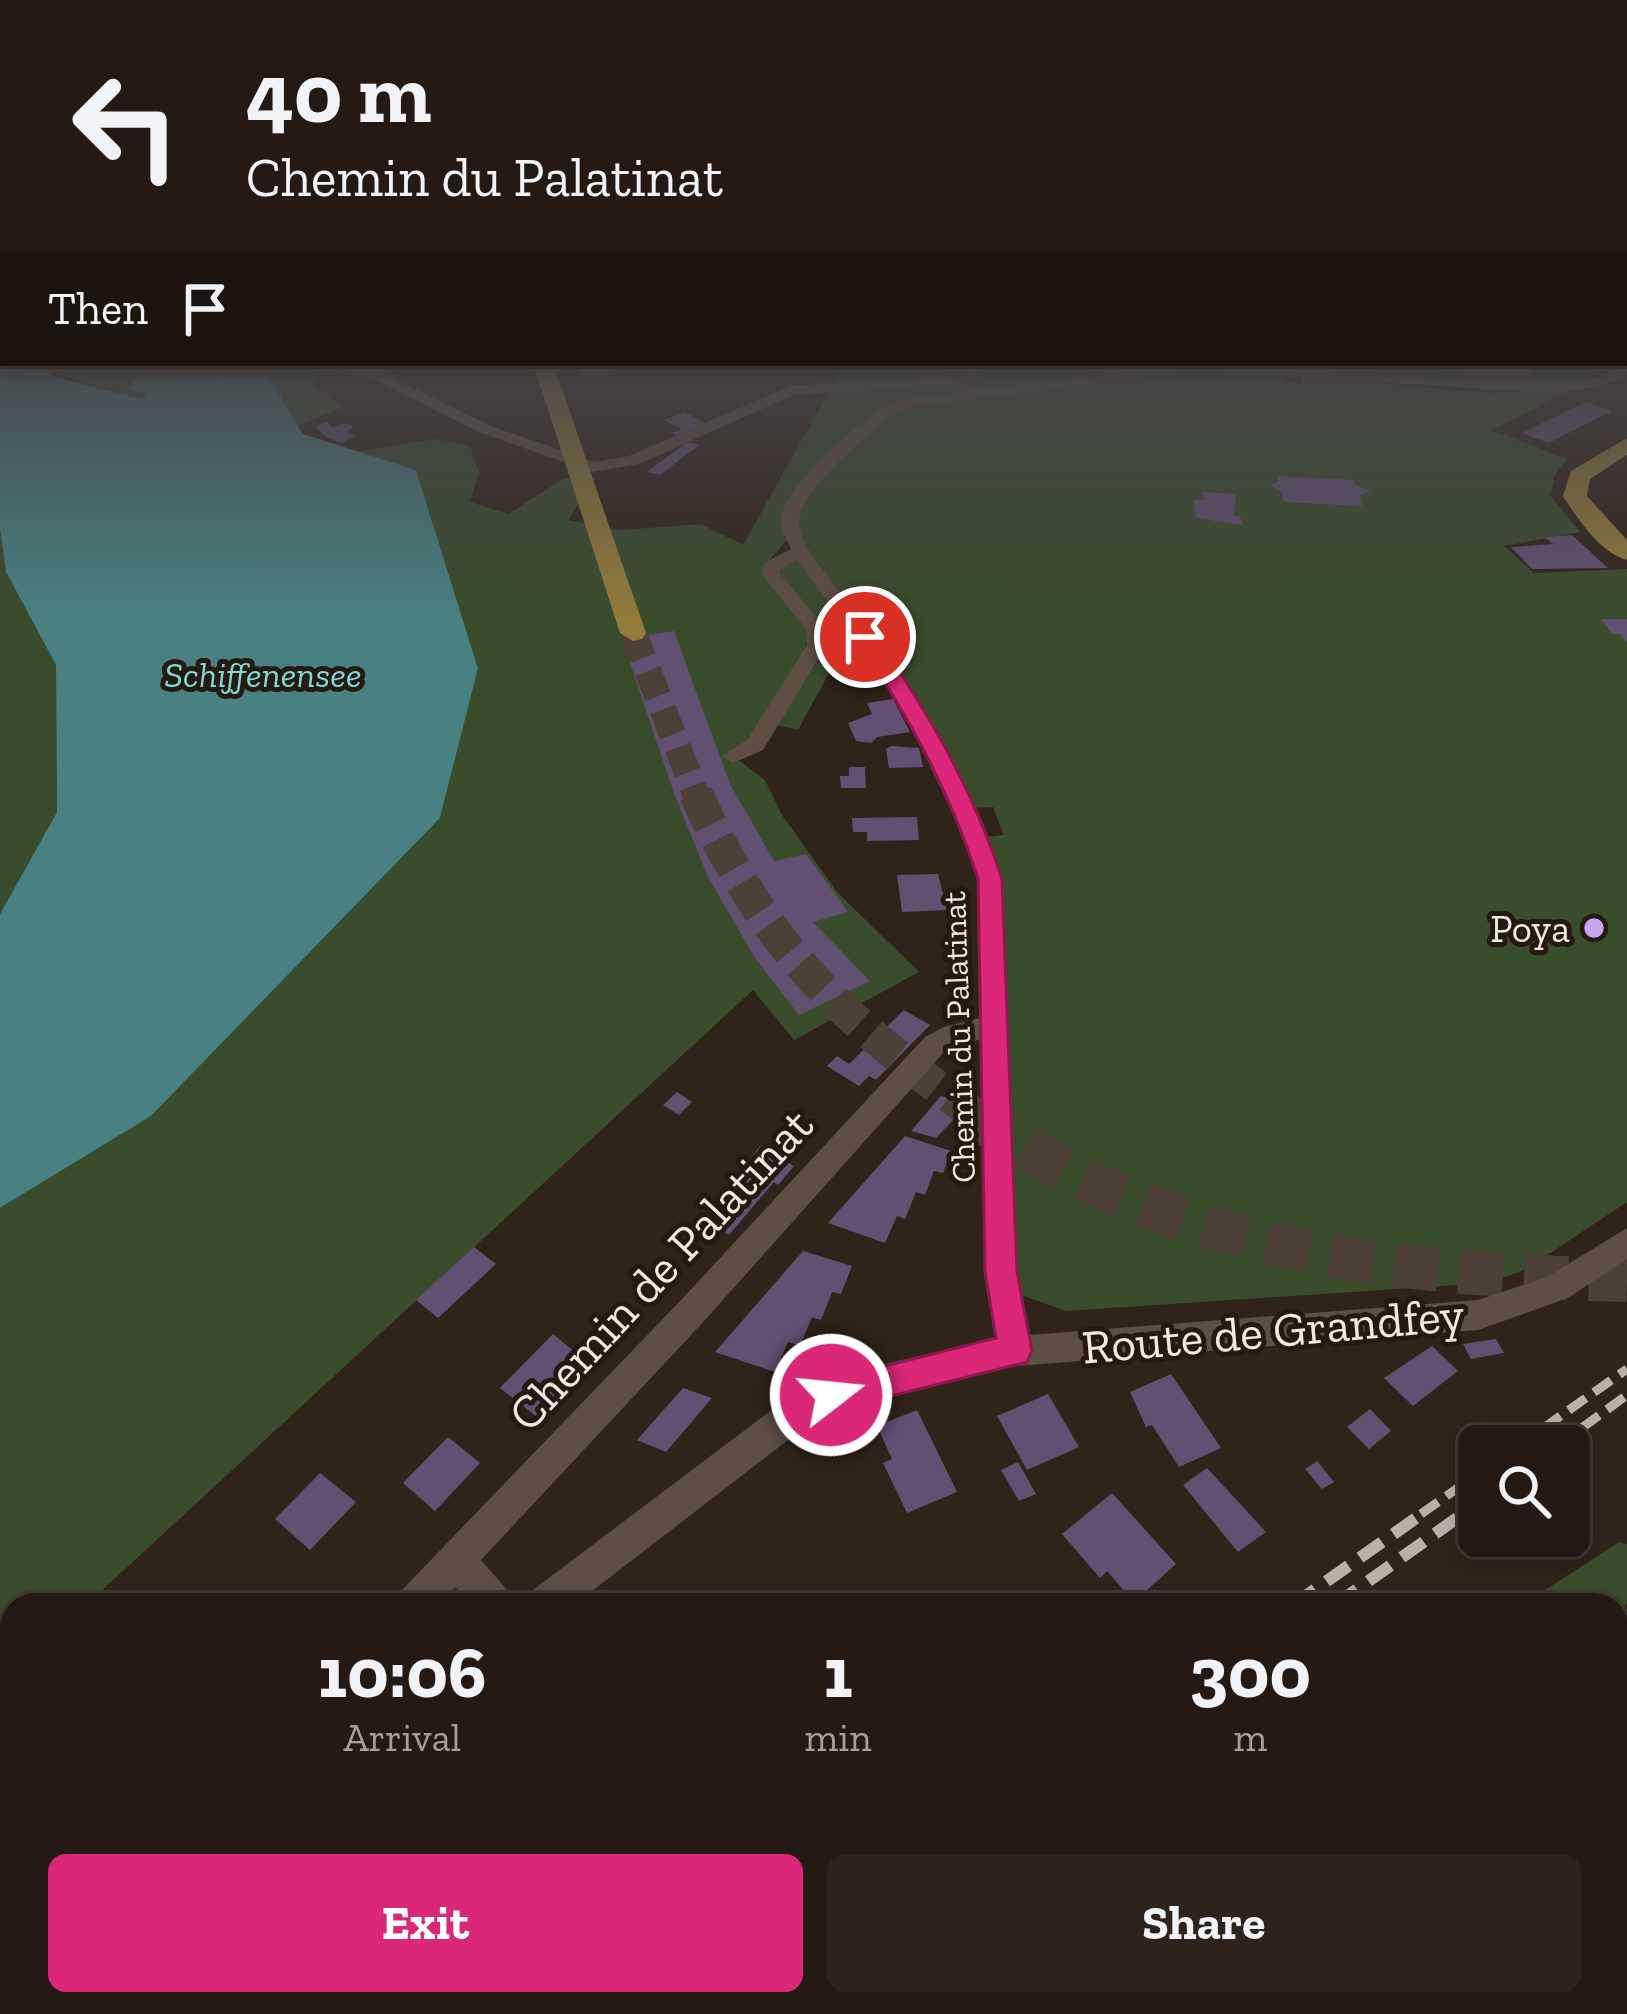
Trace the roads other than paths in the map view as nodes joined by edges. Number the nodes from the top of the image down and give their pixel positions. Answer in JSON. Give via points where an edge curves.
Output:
{"nodes":[{"id":1,"x":502,"y":434,"type":"edge"},
{"id":2,"x":567,"y":434,"type":"edge"},
{"id":3,"x":693,"y":434,"type":"edge"},
{"id":4,"x":862,"y":434,"type":"edge"},
{"id":5,"x":1627,"y":446,"type":"edge"},
{"id":6,"x":801,"y":551,"type":"junction"},
{"id":7,"x":1627,"y":554,"type":"edge"},
{"id":8,"x":633,"y":633,"type":"tunnel mouth"},
{"id":9,"x":733,"y":756,"type":"dead end"},
{"id":10,"x":994,"y":1026,"type":"junction"},
{"id":11,"x":1627,"y":1242,"type":"edge"},
{"id":12,"x":1015,"y":1351,"type":"junction"},
{"id":13,"x":456,"y":1560,"type":"junction"},
{"id":14,"x":424,"y":1593,"type":"edge"},
{"id":15,"x":485,"y":1593,"type":"edge"},
{"id":16,"x":559,"y":1593,"type":"edge"}],
"edges":[{"from":1,"to":3,"type":"street","via":[[603,467]]},
{"from":2,"to":8,"type":"main road"},
{"from":4,"to":6,"type":"street","via":[[790,515]]},
{"from":5,"to":7,"type":"main road","via":[[1587,468],[1575,485],[1583,510]]},
{"from":6,"to":9,"type":"street","via":[[781,558],[771,575],[816,628],[817,645],[755,746]]},
{"from":6,"to":10,"type":"street","name":"Chemin du Palatinat","via":[[907,696],[971,821],[990,879]]},
{"from":10,"to":12,"type":"street","name":"Chemin du Palatinat","via":[[1001,1272]]},
{"from":10,"to":13,"type":"street","name":"Chemin de Palatinat","via":[[935,1044]]},
{"from":11,"to":12,"type":"street","name":"Route de Grandfey","via":[[1557,1288],[1478,1315]]},
{"from":12,"to":16,"type":"street","name":"Route de Grandfey","via":[[831,1395],[788,1418]]},
{"from":13,"to":14,"type":"street","name":"Chemin de Palatinat"},
{"from":13,"to":15,"type":"street"}]}
